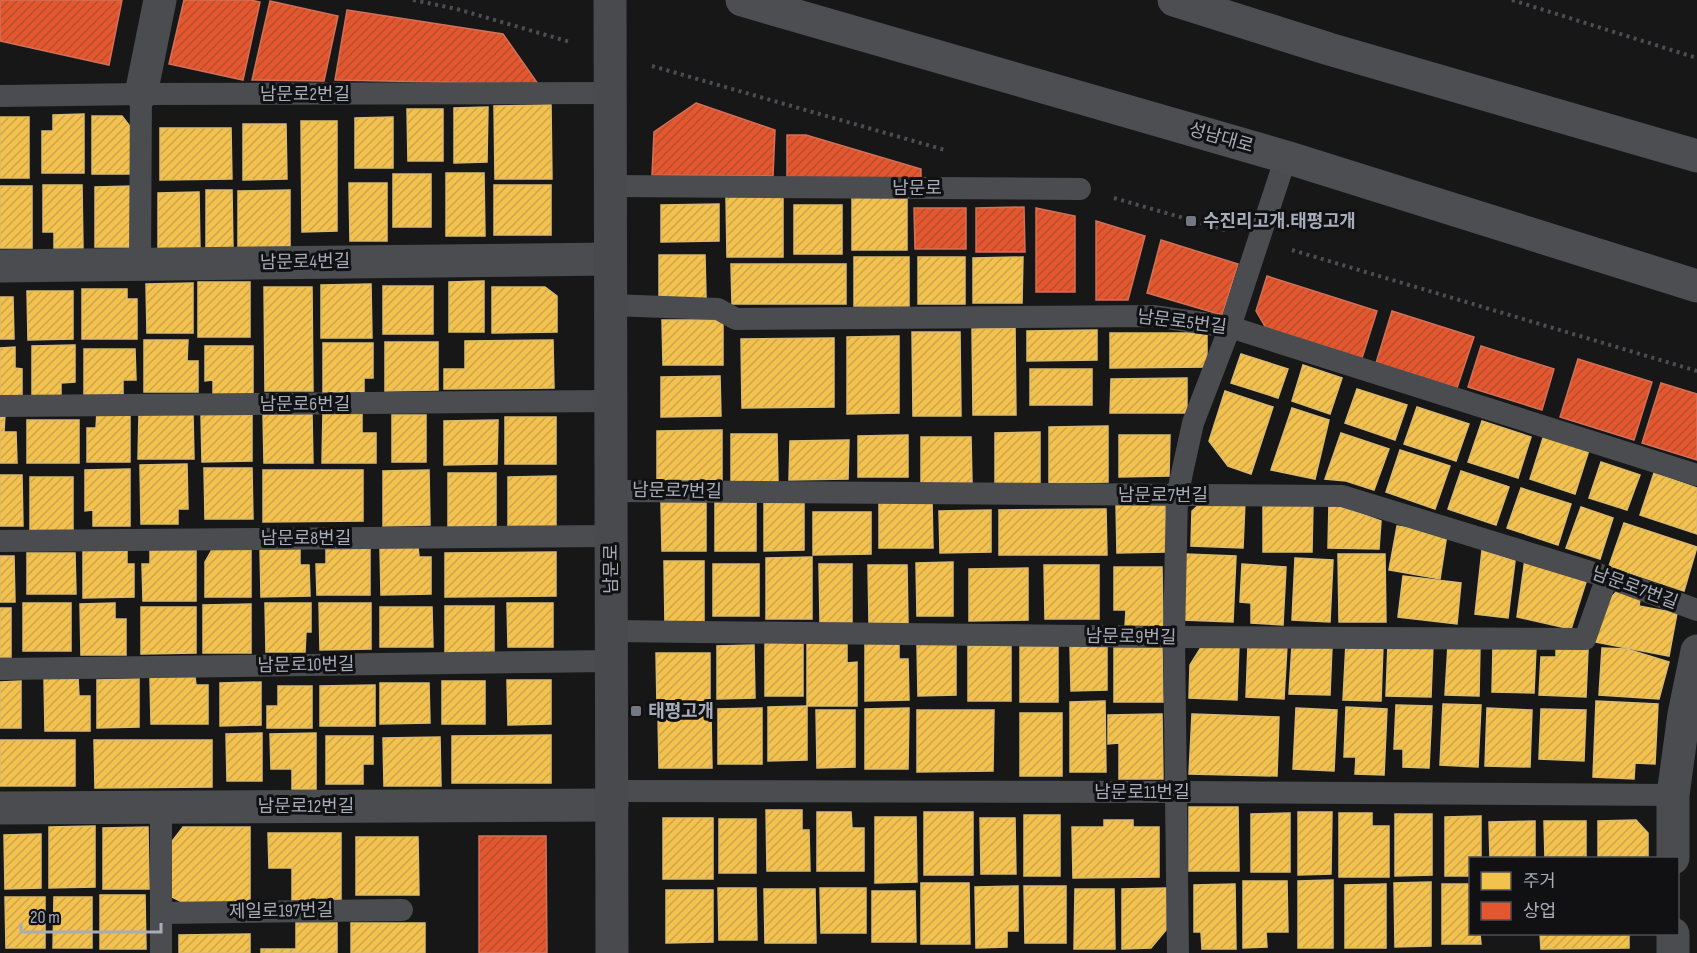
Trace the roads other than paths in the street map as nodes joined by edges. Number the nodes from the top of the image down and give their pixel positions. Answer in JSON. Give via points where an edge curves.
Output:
{"nodes":[{"id":1,"x":160,"y":0,"type":"edge"},
{"id":2,"x":610,"y":0,"type":"edge"},
{"id":3,"x":742,"y":0,"type":"edge"},
{"id":4,"x":1174,"y":0,"type":"edge"},
{"id":5,"x":610,"y":93,"type":"junction"},
{"id":6,"x":141,"y":94,"type":"junction"},
{"id":7,"x":0,"y":96,"type":"edge"},
{"id":8,"x":1697,"y":156,"type":"edge"},
{"id":9,"x":1286,"y":157,"type":"junction"},
{"id":10,"x":610,"y":186,"type":"junction"},
{"id":11,"x":1080,"y":189,"type":"dead end"},
{"id":12,"x":610,"y":259,"type":"junction"},
{"id":13,"x":140,"y":264,"type":"junction"},
{"id":14,"x":0,"y":266,"type":"edge"},
{"id":15,"x":1697,"y":286,"type":"edge"},
{"id":16,"x":611,"y":305,"type":"junction"},
{"id":17,"x":1230,"y":327,"type":"junction"},
{"id":18,"x":610,"y":401,"type":"junction"},
{"id":19,"x":0,"y":406,"type":"edge"},
{"id":20,"x":1697,"y":475,"type":"edge"},
{"id":21,"x":611,"y":491,"type":"junction"},
{"id":22,"x":1177,"y":496,"type":"junction"},
{"id":23,"x":611,"y":536,"type":"junction"},
{"id":24,"x":0,"y":541,"type":"edge"},
{"id":25,"x":1607,"y":577,"type":"junction"},
{"id":26,"x":1697,"y":610,"type":"edge"},
{"id":27,"x":1174,"y":637,"type":"junction"},
{"id":28,"x":611,"y":646,"type":"junction"},
{"id":29,"x":1697,"y":651,"type":"edge"},
{"id":30,"x":0,"y":669,"type":"edge"},
{"id":31,"x":1175,"y":792,"type":"junction"},
{"id":32,"x":1673,"y":795,"type":"junction"},
{"id":33,"x":612,"y":798,"type":"junction"},
{"id":34,"x":0,"y":807,"type":"edge"},
{"id":35,"x":161,"y":807,"type":"junction"},
{"id":36,"x":1672,"y":857,"type":"edge"},
{"id":37,"x":402,"y":910,"type":"dead end"},
{"id":38,"x":160,"y":913,"type":"junction"},
{"id":39,"x":1672,"y":935,"type":"edge"},
{"id":40,"x":161,"y":953,"type":"edge"},
{"id":41,"x":612,"y":953,"type":"edge"},
{"id":42,"x":1178,"y":953,"type":"edge"},
{"id":43,"x":1672,"y":953,"type":"edge"}],
"edges":[{"from":1,"to":6,"type":"street"},
{"from":2,"to":5,"type":"main road","name":"남문로"},
{"from":3,"to":9,"type":"main road","name":"성남대로"},
{"from":4,"to":8,"type":"main road"},
{"from":5,"to":6,"type":"lane","name":"남문로2번길"},
{"from":5,"to":10,"type":"main road","name":"남문로"},
{"from":6,"to":7,"type":"lane","name":"남문로2번길"},
{"from":6,"to":13,"type":"lane"},
{"from":9,"to":15,"type":"main road","name":"성남대로"},
{"from":9,"to":17,"type":"lane"},
{"from":10,"to":11,"type":"lane","name":"남문로"},
{"from":10,"to":12,"type":"main road","name":"남문로"},
{"from":12,"to":13,"type":"street","name":"남문로4번길"},
{"from":12,"to":16,"type":"main road","name":"남문로"},
{"from":13,"to":14,"type":"street","name":"남문로4번길"},
{"from":16,"to":17,"type":"lane","name":"남문로5번길","via":[[718,309],[736,319],[1154,316]]},
{"from":16,"to":18,"type":"main road","name":"남문로"},
{"from":17,"to":20,"type":"lane","name":"남문로5번길"},
{"from":17,"to":22,"type":"lane","via":[[1193,423]]},
{"from":18,"to":19,"type":"lane","name":"남문로6번길"},
{"from":18,"to":21,"type":"main road","name":"남문로"},
{"from":21,"to":22,"type":"lane","name":"남문로7번길"},
{"from":21,"to":23,"type":"main road","name":"남문로"},
{"from":22,"to":25,"type":"lane","name":"남문로7번길","via":[[1342,496]]},
{"from":22,"to":27,"type":"lane"},
{"from":23,"to":24,"type":"lane","name":"남문로8번길"},
{"from":23,"to":28,"type":"main road","name":"남문로"},
{"from":25,"to":26,"type":"lane","name":"남문로7번길"},
{"from":25,"to":27,"type":"lane","name":"남문로9번길","via":[[1585,639]]},
{"from":27,"to":28,"type":"lane","name":"남문로9번길"},
{"from":27,"to":31,"type":"lane"},
{"from":28,"to":30,"type":"lane","name":"남문로10번길"},
{"from":28,"to":33,"type":"main road","name":"남문로"},
{"from":29,"to":32,"type":"street"},
{"from":31,"to":32,"type":"lane","name":"남문로11번길"},
{"from":31,"to":33,"type":"lane","name":"남문로11번길"},
{"from":31,"to":42,"type":"lane"},
{"from":32,"to":36,"type":"street"},
{"from":33,"to":35,"type":"street","name":"남문로12번길"},
{"from":33,"to":41,"type":"main road","name":"남문로"},
{"from":34,"to":35,"type":"street","name":"남문로12번길"},
{"from":35,"to":38,"type":"lane"},
{"from":37,"to":38,"type":"lane","name":"제일로197번길"},
{"from":38,"to":40,"type":"lane"},
{"from":39,"to":43,"type":"street"}]}
